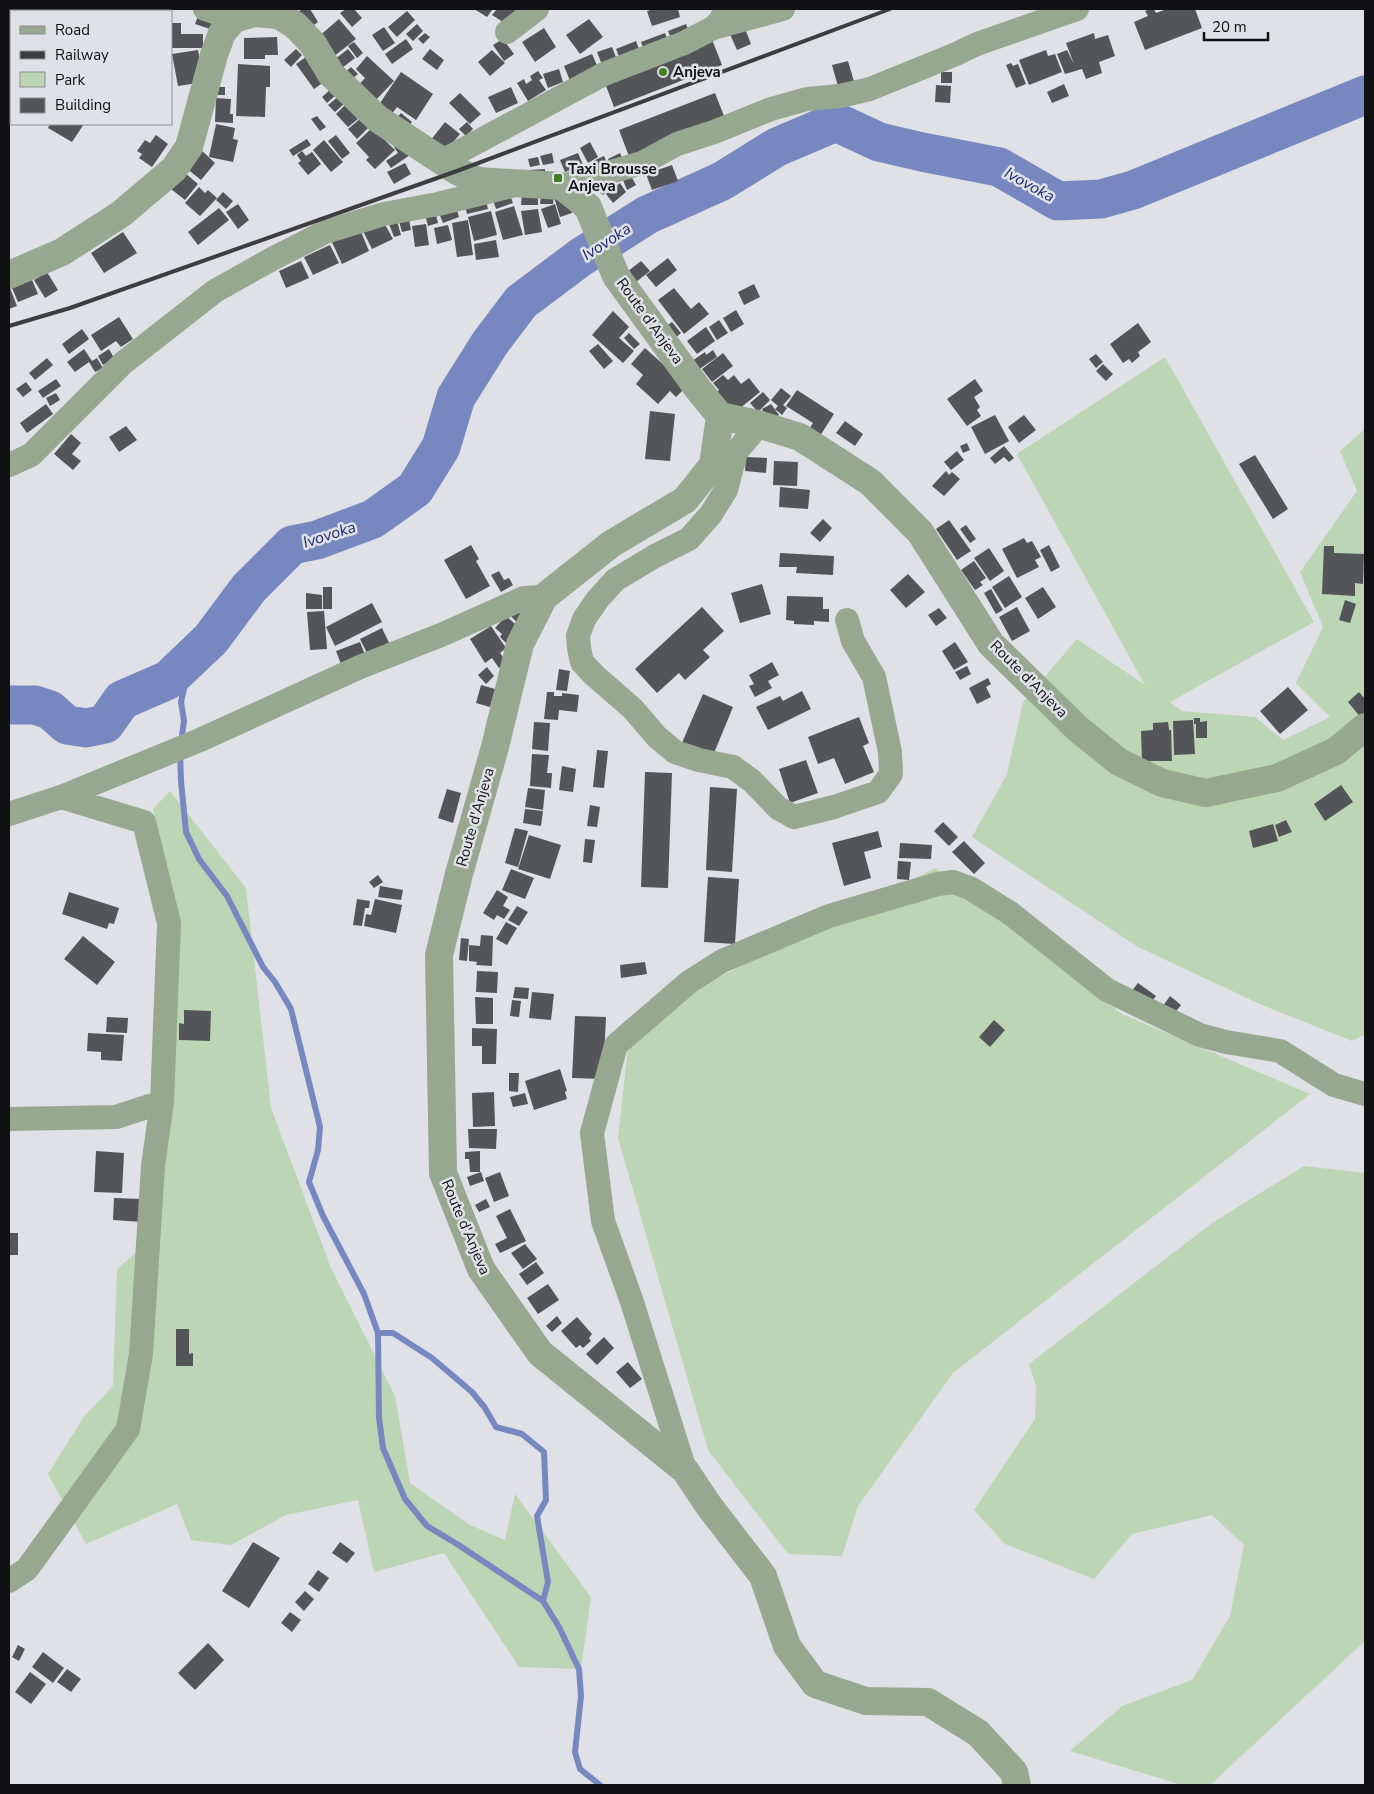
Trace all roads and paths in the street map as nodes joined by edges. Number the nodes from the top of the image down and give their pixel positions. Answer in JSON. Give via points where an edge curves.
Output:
{"nodes":[{"id":1,"x":205,"y":9,"type":"edge"},
{"id":2,"x":537,"y":9,"type":"edge"},
{"id":3,"x":782,"y":9,"type":"edge"},
{"id":4,"x":1077,"y":9,"type":"edge"},
{"id":5,"x":720,"y":18,"type":"edge"},
{"id":6,"x":234,"y":19,"type":"junction"},
{"id":7,"x":507,"y":32,"type":"dead end"},
{"id":8,"x":442,"y":160,"type":"junction"},
{"id":9,"x":519,"y":184,"type":"junction"},
{"id":10,"x":562,"y":186,"type":"junction"},
{"id":11,"x":9,"y":275,"type":"edge"},
{"id":12,"x":720,"y":416,"type":"junction"},
{"id":13,"x":762,"y":425,"type":"junction"},
{"id":14,"x":9,"y":465,"type":"edge"},
{"id":15,"x":544,"y":597,"type":"junction"},
{"id":16,"x":847,"y":620,"type":"dead end"},
{"id":17,"x":1365,"y":726,"type":"edge"},
{"id":18,"x":61,"y":797,"type":"junction"},
{"id":19,"x":9,"y":814,"type":"edge"},
{"id":20,"x":1334,"y":1085,"type":"junction"},
{"id":21,"x":1365,"y":1094,"type":"edge"},
{"id":22,"x":162,"y":1102,"type":"junction"},
{"id":23,"x":1365,"y":1108,"type":"edge"},
{"id":24,"x":9,"y":1119,"type":"edge"},
{"id":25,"x":684,"y":1470,"type":"junction"},
{"id":26,"x":9,"y":1581,"type":"edge"},
{"id":27,"x":1017,"y":1785,"type":"edge"}],
"edges":[{"from":1,"to":6,"type":"street"},
{"from":2,"to":7,"type":"street"},
{"from":3,"to":5,"type":"street"},
{"from":4,"to":10,"type":"street","via":[[977,44],[870,89],[807,99],[771,109],[677,144],[642,163]]},
{"from":5,"to":8,"type":"street","via":[[684,43],[604,74]]},
{"from":6,"to":8,"type":"street","via":[[254,13],[278,16],[295,25],[313,44],[331,74],[378,119]]},
{"from":6,"to":11,"type":"street","via":[[222,33],[189,147],[174,169],[121,214],[62,252]]},
{"from":8,"to":9,"type":"street","via":[[478,180]]},
{"from":9,"to":10,"type":"street"},
{"from":9,"to":14,"type":"street","via":[[384,214],[325,232],[272,259],[215,291],[123,364],[31,455]]},
{"from":10,"to":12,"type":"street","name":"Route d'Anjeva","via":[[588,207],[616,276]]},
{"from":12,"to":13,"type":"street","name":"Route d'Anjeva"},
{"from":12,"to":15,"type":"street","name":"Route d'Anjeva","via":[[713,465],[685,500],[611,544]]},
{"from":13,"to":16,"type":"street","via":[[736,452],[726,490],[711,514],[689,538],[615,580],[598,599],[584,619],[578,636],[582,662],[675,752],[733,767],[778,808],[794,817],[878,792],[891,774],[890,752],[874,677],[854,642]]},
{"from":13,"to":17,"type":"street","name":"Route d'Anjeva","via":[[800,437],[870,482],[920,532],[991,644],[1078,729],[1119,762],[1162,783],[1206,793],[1277,778],[1336,751]]},
{"from":15,"to":18,"type":"street","via":[[524,598],[200,740]]},
{"from":15,"to":25,"type":"street","name":"Route d'Anjeva","via":[[520,644],[439,955],[443,1173],[481,1269],[540,1353]]},
{"from":18,"to":19,"type":"street"},
{"from":18,"to":22,"type":"street","via":[[144,822],[169,924]]},
{"from":20,"to":21,"type":"street"},
{"from":20,"to":23,"type":"street"},
{"from":20,"to":25,"type":"street","via":[[1280,1051],[1200,1035],[1107,990],[1010,913],[970,888],[953,882],[829,916],[722,960],[689,982],[616,1046],[592,1133],[604,1221]]},
{"from":22,"to":24,"type":"street","via":[[116,1117]]},
{"from":22,"to":26,"type":"street","via":[[153,1166],[141,1354],[128,1429],[27,1569]]},
{"from":25,"to":27,"type":"street","name":"Route d'Anjeva","via":[[764,1576],[787,1646],[815,1684],[866,1701],[928,1702],[978,1733],[1014,1772]]}]}
